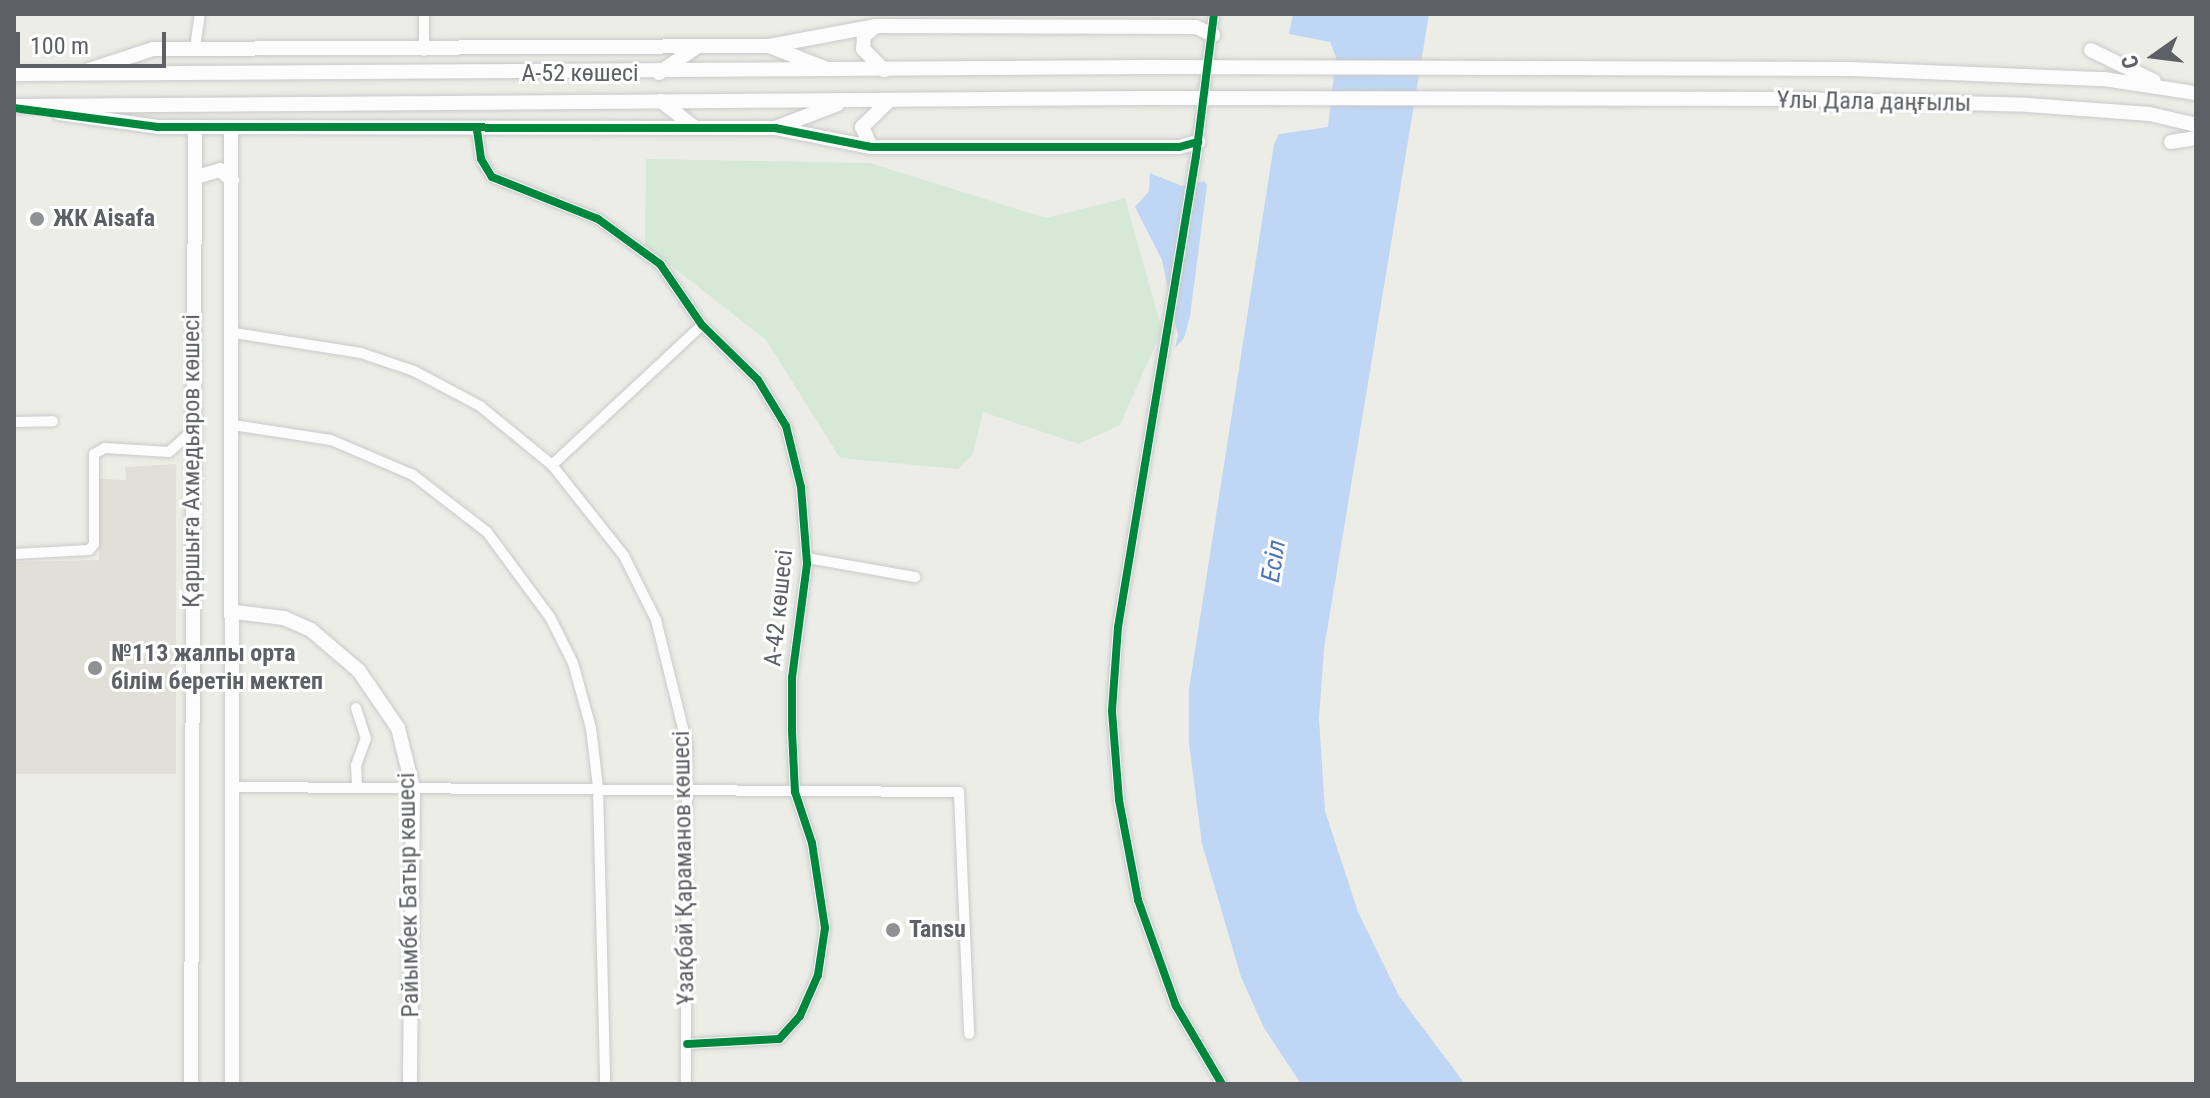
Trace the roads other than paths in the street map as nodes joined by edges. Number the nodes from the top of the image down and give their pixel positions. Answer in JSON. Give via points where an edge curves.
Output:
{"nodes":[{"id":1,"x":424,"y":14,"type":"edge"},
{"id":2,"x":1058,"y":14,"type":"edge"},
{"id":3,"x":1214,"y":14,"type":"edge"},
{"id":4,"x":198,"y":16,"type":"edge"},
{"id":5,"x":876,"y":26,"type":"junction"},
{"id":6,"x":1071,"y":27,"type":"junction"},
{"id":7,"x":1213,"y":35,"type":"junction"},
{"id":8,"x":698,"y":46,"type":"junction"},
{"id":9,"x":769,"y":46,"type":"junction"},
{"id":10,"x":195,"y":48,"type":"junction"},
{"id":11,"x":2091,"y":50,"type":"dead end"},
{"id":12,"x":424,"y":51,"type":"junction"},
{"id":13,"x":1147,"y":67,"type":"joint"},
{"id":14,"x":884,"y":70,"type":"junction"},
{"id":15,"x":835,"y":72,"type":"junction"},
{"id":16,"x":14,"y":74,"type":"edge"},
{"id":17,"x":76,"y":74,"type":"junction"},
{"id":18,"x":658,"y":74,"type":"junction"},
{"id":19,"x":2161,"y":85,"type":"junction"},
{"id":20,"x":2196,"y":93,"type":"edge"},
{"id":21,"x":1144,"y":98,"type":"joint"},
{"id":22,"x":889,"y":100,"type":"junction"},
{"id":23,"x":661,"y":101,"type":"junction"},
{"id":24,"x":847,"y":101,"type":"junction"},
{"id":25,"x":14,"y":107,"type":"edge"},
{"id":26,"x":2196,"y":125,"type":"edge"},
{"id":27,"x":195,"y":127,"type":"junction"},
{"id":28,"x":694,"y":127,"type":"junction"},
{"id":29,"x":231,"y":128,"type":"junction"},
{"id":30,"x":775,"y":128,"type":"junction"},
{"id":31,"x":477,"y":130,"type":"junction"},
{"id":32,"x":2196,"y":138,"type":"edge"},
{"id":33,"x":1198,"y":142,"type":"junction"},
{"id":34,"x":2171,"y":142,"type":"dead end"},
{"id":35,"x":871,"y":147,"type":"junction"},
{"id":36,"x":196,"y":177,"type":"junction"},
{"id":37,"x":232,"y":180,"type":"junction"},
{"id":38,"x":702,"y":325,"type":"junction"},
{"id":39,"x":234,"y":333,"type":"junction"},
{"id":40,"x":53,"y":421,"type":"dead end"},
{"id":41,"x":14,"y":422,"type":"edge"},
{"id":42,"x":233,"y":425,"type":"junction"},
{"id":43,"x":191,"y":432,"type":"junction"},
{"id":44,"x":552,"y":465,"type":"junction"},
{"id":45,"x":14,"y":554,"type":"edge"},
{"id":46,"x":807,"y":558,"type":"junction"},
{"id":47,"x":915,"y":577,"type":"dead end"},
{"id":48,"x":235,"y":612,"type":"junction"},
{"id":49,"x":356,"y":708,"type":"dead end"},
{"id":50,"x":235,"y":787,"type":"junction"},
{"id":51,"x":357,"y":787,"type":"junction"},
{"id":52,"x":413,"y":788,"type":"junction"},
{"id":53,"x":598,"y":788,"type":"junction"},
{"id":54,"x":685,"y":788,"type":"junction"},
{"id":55,"x":795,"y":792,"type":"junction"},
{"id":56,"x":969,"y":1034,"type":"dead end"},
{"id":57,"x":687,"y":1044,"type":"junction"},
{"id":58,"x":191,"y":1084,"type":"edge"},
{"id":59,"x":232,"y":1084,"type":"edge"},
{"id":60,"x":410,"y":1084,"type":"edge"},
{"id":61,"x":605,"y":1084,"type":"edge"},
{"id":62,"x":686,"y":1084,"type":"edge"},
{"id":63,"x":1222,"y":1084,"type":"edge"}],
"edges":[{"from":1,"to":12,"type":"street"},
{"from":2,"to":6,"type":"street"},
{"from":3,"to":7,"type":"street"},
{"from":4,"to":10,"type":"street"},
{"from":5,"to":6,"type":"street"},
{"from":5,"to":9,"type":"street"},
{"from":5,"to":14,"type":"street","via":[[864,36],[863,49]]},
{"from":6,"to":7,"type":"street","via":[[1196,27]]},
{"from":7,"to":33,"type":"street"},
{"from":8,"to":9,"type":"street"},
{"from":8,"to":12,"type":"street"},
{"from":8,"to":18,"type":"street"},
{"from":9,"to":15,"type":"street"},
{"from":10,"to":12,"type":"street"},
{"from":10,"to":17,"type":"street","via":[[153,49]]},
{"from":11,"to":19,"type":"street"},
{"from":13,"to":14,"type":"street","name":"А-52 көшесі"},
{"from":13,"to":19,"type":"street","name":"Ұлы Дала даңғылы","via":[[1851,69]]},
{"from":14,"to":15,"type":"street","name":"А-52 көшесі"},
{"from":15,"to":18,"type":"street","name":"А-52 көшесі"},
{"from":16,"to":17,"type":"street","name":"А-52 көшесі"},
{"from":17,"to":18,"type":"street","name":"А-52 көшесі"},
{"from":19,"to":20,"type":"street","name":"Ұлы Дала даңғылы"},
{"from":21,"to":22,"type":"street","name":"А-52 көшесі"},
{"from":21,"to":26,"type":"street","name":"Ұлы Дала даңғылы","via":[[1551,97],[2028,105],[2150,114]]},
{"from":22,"to":24,"type":"street","name":"А-52 көшесі"},
{"from":22,"to":35,"type":"street","via":[[862,127]]},
{"from":23,"to":24,"type":"street","name":"А-52 көшесі"},
{"from":23,"to":25,"type":"street","name":"А-52 көшесі"},
{"from":23,"to":28,"type":"street"},
{"from":24,"to":30,"type":"street"},
{"from":25,"to":27,"type":"street"},
{"from":27,"to":29,"type":"street"},
{"from":27,"to":36,"type":"street","name":"Қаршыға Ахмедьяров көшесі"},
{"from":28,"to":30,"type":"street"},
{"from":28,"to":31,"type":"street"},
{"from":29,"to":31,"type":"street"},
{"from":29,"to":37,"type":"street","name":"Қаршыға Ахмедьяров көшесі"},
{"from":30,"to":35,"type":"street"},
{"from":31,"to":38,"type":"street","name":"А-42 көшесі","via":[[481,159],[492,177],[598,219],[660,264]]},
{"from":32,"to":34,"type":"street"},
{"from":33,"to":35,"type":"street","via":[[1179,147]]},
{"from":33,"to":63,"type":"street","via":[[1146,430],[1118,627],[1112,711],[1119,800],[1138,900],[1176,1006]]},
{"from":36,"to":37,"type":"street","via":[[220,170]]},
{"from":36,"to":43,"type":"street","name":"Қаршыға Ахмедьяров көшесі"},
{"from":37,"to":39,"type":"street","name":"Қаршыға Ахмедьяров көшесі"},
{"from":38,"to":44,"type":"street"},
{"from":38,"to":46,"type":"street","name":"А-42 көшесі","via":[[758,380],[786,426],[801,487]]},
{"from":39,"to":42,"type":"street","name":"Қаршыға Ахмедьяров көшесі"},
{"from":39,"to":44,"type":"street","name":"Ұзақбай Қараманов көшесі","via":[[311,343],[414,371],[480,406]]},
{"from":40,"to":41,"type":"street"},
{"from":42,"to":48,"type":"street","name":"Қаршыға Ахмедьяров көшесі"},
{"from":42,"to":53,"type":"street","via":[[276,427],[371,453],[413,475],[487,532],[519,569],[573,663],[591,728]]},
{"from":43,"to":45,"type":"street","via":[[169,452],[105,448],[94,454],[94,544],[89,550]]},
{"from":43,"to":58,"type":"street","name":"Қаршыға Ахмедьяров көшесі"},
{"from":44,"to":54,"type":"street","name":"Ұзақбай Қараманов көшесі","via":[[624,556],[656,620],[687,744]]},
{"from":46,"to":47,"type":"street"},
{"from":46,"to":55,"type":"street","name":"А-42 көшесі","via":[[792,678]]},
{"from":48,"to":50,"type":"street","name":"Қаршыға Ахмедьяров көшесі"},
{"from":48,"to":52,"type":"street","name":"Райымбек Батыр көшесі","via":[[284,618],[340,651],[387,707],[407,753]]},
{"from":49,"to":51,"type":"street","via":[[366,738],[356,765]]},
{"from":50,"to":51,"type":"street"},
{"from":50,"to":59,"type":"street","name":"Қаршыға Ахмедьяров көшесі"},
{"from":51,"to":52,"type":"street"},
{"from":52,"to":53,"type":"street"},
{"from":52,"to":60,"type":"street","name":"Райымбек Батыр көшесі"},
{"from":53,"to":54,"type":"street"},
{"from":53,"to":61,"type":"street"},
{"from":54,"to":55,"type":"street"},
{"from":54,"to":57,"type":"street","name":"Ұзақбай Қараманов көшесі"},
{"from":55,"to":56,"type":"street","via":[[959,792]]},
{"from":55,"to":57,"type":"street","name":"А-42 көшесі","via":[[812,843],[825,928],[818,975],[800,1016],[779,1039]]},
{"from":57,"to":62,"type":"street","name":"Ұзақбай Қараманов көшесі"}]}
